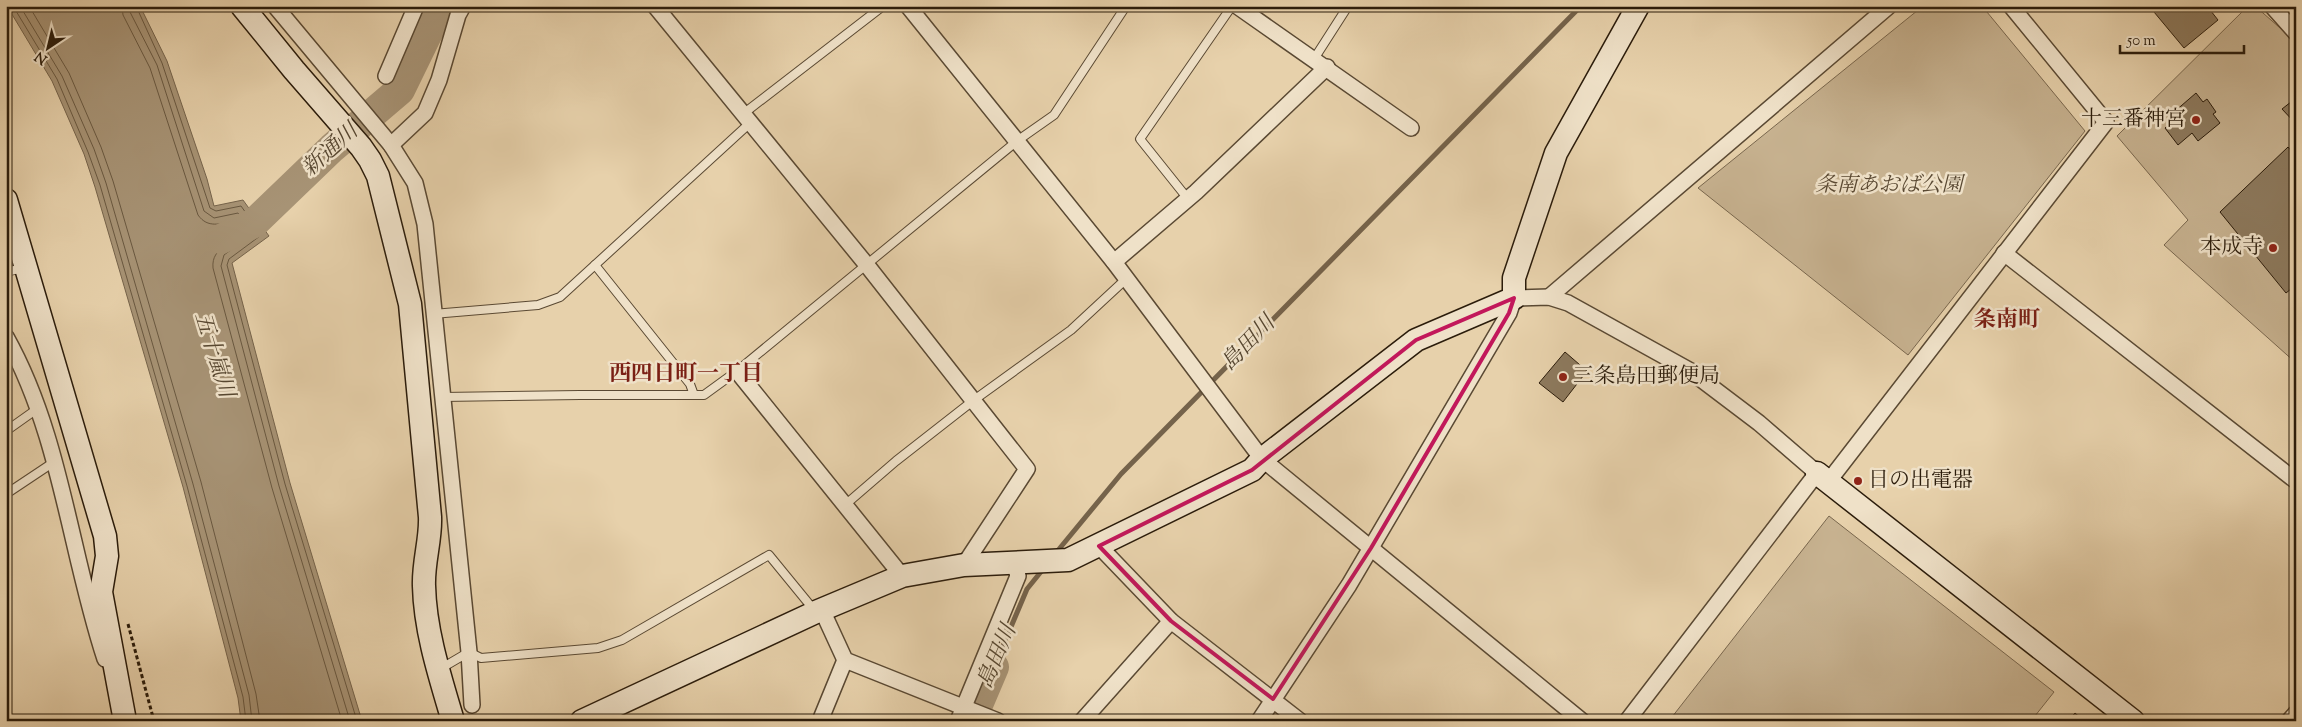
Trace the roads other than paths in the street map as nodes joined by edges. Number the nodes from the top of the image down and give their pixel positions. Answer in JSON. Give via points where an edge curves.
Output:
{"nodes":[{"id":1,"x":242,"y":6,"type":"edge"},
{"id":2,"x":276,"y":6,"type":"edge"},
{"id":3,"x":416,"y":6,"type":"edge"},
{"id":4,"x":463,"y":6,"type":"edge"},
{"id":5,"x":655,"y":6,"type":"edge"},
{"id":6,"x":884,"y":6,"type":"edge"},
{"id":7,"x":908,"y":6,"type":"edge"},
{"id":8,"x":1126,"y":6,"type":"edge"},
{"id":9,"x":1232,"y":6,"type":"edge"},
{"id":10,"x":1236,"y":6,"type":"edge"},
{"id":11,"x":1348,"y":6,"type":"edge"},
{"id":12,"x":1638,"y":6,"type":"edge"},
{"id":13,"x":1890,"y":6,"type":"edge"},
{"id":14,"x":2011,"y":6,"type":"edge"},
{"id":15,"x":2272,"y":6,"type":"edge"},
{"id":16,"x":2296,"y":33,"type":"edge"},
{"id":17,"x":1314,"y":59,"type":"junction"},
{"id":18,"x":1327,"y":67,"type":"junction"},
{"id":19,"x":386,"y":76,"type":"dead end"},
{"id":20,"x":746,"y":118,"type":"junction"},
{"id":21,"x":1411,"y":128,"type":"dead end"},
{"id":22,"x":1017,"y":141,"type":"junction"},
{"id":23,"x":391,"y":145,"type":"junction"},
{"id":24,"x":1188,"y":199,"type":"junction"},
{"id":25,"x":6,"y":200,"type":"edge"},
{"id":26,"x":2004,"y":253,"type":"junction"},
{"id":27,"x":1114,"y":262,"type":"junction"},
{"id":28,"x":866,"y":264,"type":"junction"},
{"id":29,"x":595,"y":265,"type":"junction"},
{"id":30,"x":17,"y":269,"type":"edge"},
{"id":31,"x":1126,"y":279,"type":"junction"},
{"id":32,"x":1549,"y":297,"type":"junction"},
{"id":33,"x":1514,"y":298,"type":"junction"},
{"id":34,"x":433,"y":314,"type":"junction"},
{"id":35,"x":6,"y":336,"type":"edge"},
{"id":36,"x":736,"y":372,"type":"junction"},
{"id":37,"x":694,"y":395,"type":"junction"},
{"id":38,"x":442,"y":397,"type":"junction"},
{"id":39,"x":974,"y":400,"type":"junction"},
{"id":40,"x":37,"y":409,"type":"junction"},
{"id":41,"x":6,"y":431,"type":"edge"},
{"id":42,"x":1262,"y":459,"type":"junction"},
{"id":43,"x":54,"y":462,"type":"junction"},
{"id":44,"x":1823,"y":477,"type":"junction"},
{"id":45,"x":2296,"y":481,"type":"edge"},
{"id":46,"x":6,"y":494,"type":"edge"},
{"id":47,"x":845,"y":505,"type":"junction"},
{"id":48,"x":1099,"y":546,"type":"junction"},
{"id":49,"x":1371,"y":548,"type":"junction"},
{"id":50,"x":1014,"y":562,"type":"junction"},
{"id":51,"x":964,"y":565,"type":"junction"},
{"id":52,"x":902,"y":576,"type":"junction"},
{"id":53,"x":819,"y":611,"type":"junction"},
{"id":54,"x":1171,"y":621,"type":"junction"},
{"id":55,"x":469,"y":652,"type":"junction"},
{"id":56,"x":845,"y":660,"type":"junction"},
{"id":57,"x":438,"y":670,"type":"junction"},
{"id":58,"x":1273,"y":699,"type":"junction"},
{"id":59,"x":472,"y":705,"type":"dead end"},
{"id":60,"x":2296,"y":713,"type":"edge"},
{"id":61,"x":960,"y":714,"type":"edge"},
{"id":62,"x":123,"y":716,"type":"edge"},
{"id":63,"x":991,"y":719,"type":"edge"},
{"id":64,"x":453,"y":721,"type":"edge"},
{"id":65,"x":582,"y":721,"type":"edge"},
{"id":66,"x":820,"y":721,"type":"edge"},
{"id":67,"x":1082,"y":721,"type":"edge"},
{"id":68,"x":1259,"y":721,"type":"edge"},
{"id":69,"x":1300,"y":721,"type":"edge"},
{"id":70,"x":1582,"y":721,"type":"edge"},
{"id":71,"x":1627,"y":721,"type":"edge"},
{"id":72,"x":2133,"y":721,"type":"edge"},
{"id":73,"x":2290,"y":721,"type":"edge"}],
"edges":[{"from":1,"to":57,"type":"street","via":[[361,147],[378,176],[410,304],[431,533],[424,585]]},
{"from":2,"to":23,"type":"street"},
{"from":3,"to":19,"type":"street"},
{"from":4,"to":23,"type":"street","via":[[425,113]]},
{"from":5,"to":20,"type":"street"},
{"from":6,"to":20,"type":"lane"},
{"from":7,"to":22,"type":"street"},
{"from":8,"to":22,"type":"lane","via":[[1054,115]]},
{"from":9,"to":24,"type":"lane","via":[[1140,140]]},
{"from":10,"to":17,"type":"street"},
{"from":11,"to":17,"type":"lane"},
{"from":12,"to":33,"type":"street","via":[[1556,153],[1514,278]]},
{"from":13,"to":32,"type":"street"},
{"from":14,"to":26,"type":"street","via":[[2106,122]]},
{"from":15,"to":16,"type":"street"},
{"from":17,"to":18,"type":"street"},
{"from":18,"to":21,"type":"street"},
{"from":18,"to":24,"type":"street"},
{"from":20,"to":28,"type":"street"},
{"from":20,"to":29,"type":"lane"},
{"from":22,"to":27,"type":"street"},
{"from":22,"to":28,"type":"lane"},
{"from":23,"to":34,"type":"street","via":[[415,183],[424,224]]},
{"from":24,"to":27,"type":"street"},
{"from":25,"to":30,"type":"street"},
{"from":26,"to":44,"type":"street"},
{"from":26,"to":45,"type":"street"},
{"from":27,"to":31,"type":"street"},
{"from":28,"to":36,"type":"lane"},
{"from":28,"to":39,"type":"street"},
{"from":29,"to":34,"type":"lane","via":[[560,297],[538,305]]},
{"from":29,"to":37,"type":"lane","via":[[690,384]]},
{"from":30,"to":62,"type":"street","via":[[105,536],[107,556],[101,592]]},
{"from":31,"to":39,"type":"lane","via":[[1071,330]]},
{"from":31,"to":42,"type":"street"},
{"from":32,"to":33,"type":"street"},
{"from":32,"to":44,"type":"street","via":[[1568,303],[1689,370]]},
{"from":33,"to":42,"type":"street","via":[[1416,340]]},
{"from":33,"to":49,"type":"street","via":[[1509,313]]},
{"from":34,"to":38,"type":"street"},
{"from":35,"to":40,"type":"street","via":[[18,357]]},
{"from":36,"to":37,"type":"lane","via":[[704,395]]},
{"from":36,"to":47,"type":"street"},
{"from":37,"to":38,"type":"lane"},
{"from":38,"to":55,"type":"street"},
{"from":39,"to":47,"type":"lane"},
{"from":39,"to":51,"type":"street","via":[[1027,469]]},
{"from":40,"to":41,"type":"lane"},
{"from":40,"to":43,"type":"street"},
{"from":42,"to":48,"type":"street","via":[[1252,470]]},
{"from":42,"to":49,"type":"street"},
{"from":43,"to":46,"type":"lane"},
{"from":43,"to":62,"type":"street","via":[[95,630]]},
{"from":44,"to":71,"type":"street"},
{"from":44,"to":72,"type":"street"},
{"from":47,"to":52,"type":"street"},
{"from":48,"to":50,"type":"street","via":[[1068,560]]},
{"from":48,"to":54,"type":"street"},
{"from":49,"to":58,"type":"street"},
{"from":49,"to":70,"type":"street"},
{"from":50,"to":51,"type":"street"},
{"from":50,"to":61,"type":"street","via":[[1018,576]]},
{"from":51,"to":52,"type":"street"},
{"from":52,"to":53,"type":"street"},
{"from":53,"to":55,"type":"lane","via":[[769,555],[622,640],[598,648],[481,658]]},
{"from":53,"to":56,"type":"street"},
{"from":53,"to":65,"type":"street"},
{"from":54,"to":58,"type":"street"},
{"from":54,"to":67,"type":"street"},
{"from":55,"to":57,"type":"lane"},
{"from":55,"to":59,"type":"street"},
{"from":56,"to":61,"type":"street"},
{"from":56,"to":66,"type":"street"},
{"from":57,"to":64,"type":"street"},
{"from":58,"to":68,"type":"street"},
{"from":58,"to":69,"type":"street"},
{"from":60,"to":73,"type":"street"},
{"from":61,"to":63,"type":"street"}]}
